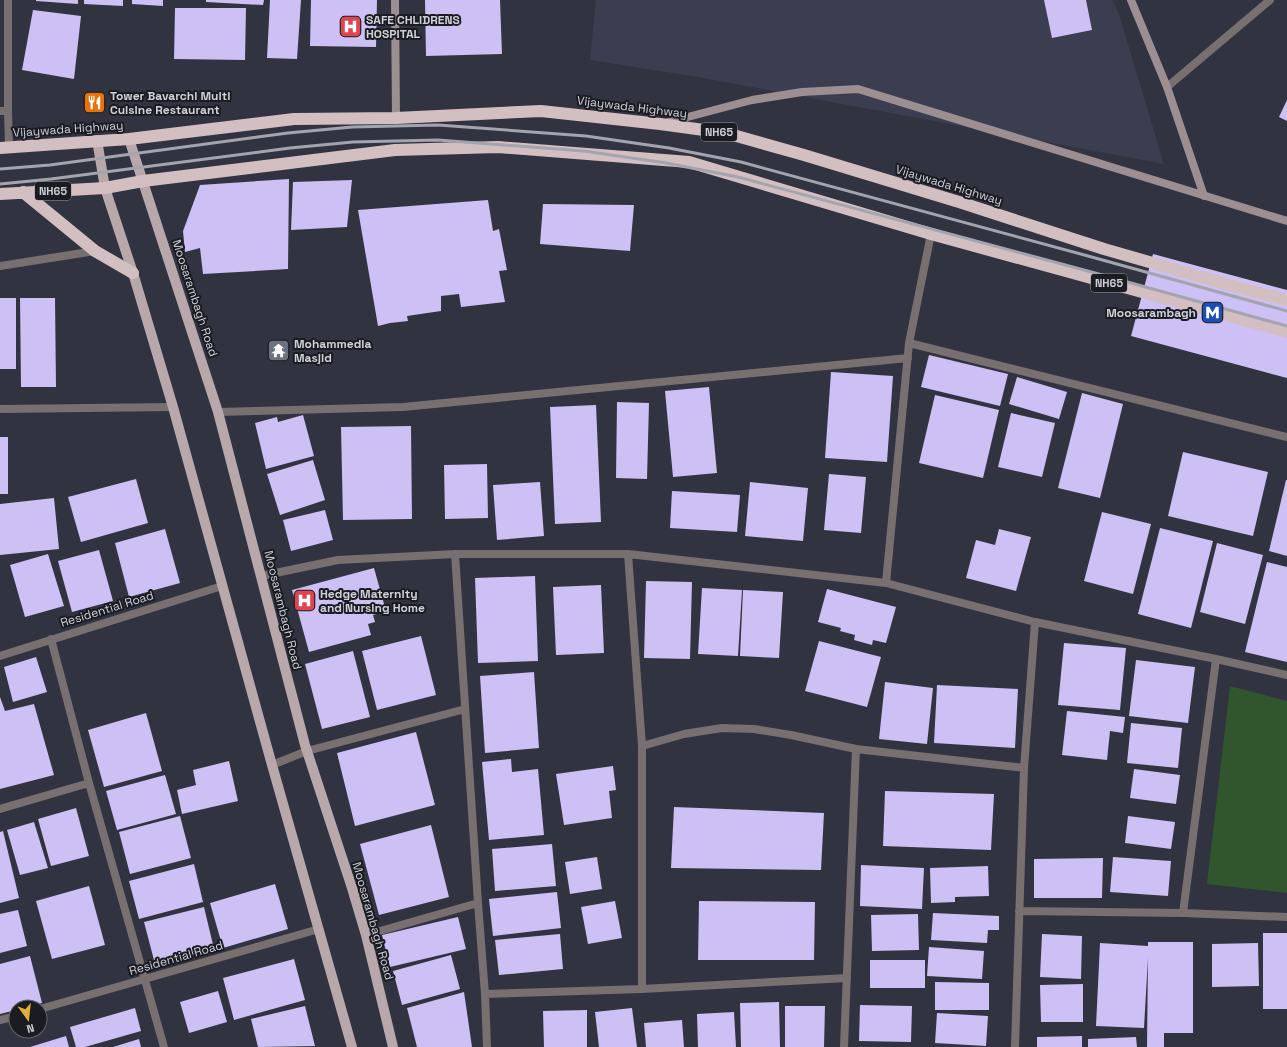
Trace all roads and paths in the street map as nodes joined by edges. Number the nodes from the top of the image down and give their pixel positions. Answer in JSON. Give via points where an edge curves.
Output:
{"nodes":[{"id":1,"x":8,"y":0,"type":"edge"},
{"id":2,"x":395,"y":0,"type":"edge"},
{"id":3,"x":1131,"y":0,"type":"edge"},
{"id":4,"x":1270,"y":0,"type":"edge"},
{"id":5,"x":1167,"y":87,"type":"junction"},
{"id":6,"x":4,"y":111,"type":"edge"},
{"id":7,"x":396,"y":118,"type":"junction"},
{"id":8,"x":660,"y":124,"type":"junction"},
{"id":9,"x":129,"y":139,"type":"junction"},
{"id":10,"x":96,"y":140,"type":"junction"},
{"id":11,"x":4,"y":148,"type":"edge"},
{"id":12,"x":144,"y":181,"type":"junction"},
{"id":13,"x":105,"y":188,"type":"junction"},
{"id":14,"x":23,"y":192,"type":"junction"},
{"id":15,"x":0,"y":194,"type":"edge"},
{"id":16,"x":1204,"y":196,"type":"junction"},
{"id":17,"x":1287,"y":221,"type":"edge"},
{"id":18,"x":931,"y":234,"type":"junction"},
{"id":19,"x":95,"y":252,"type":"junction"},
{"id":20,"x":0,"y":266,"type":"edge"},
{"id":21,"x":133,"y":273,"type":"junction"},
{"id":22,"x":1287,"y":300,"type":"edge"},
{"id":23,"x":1287,"y":332,"type":"edge"},
{"id":24,"x":909,"y":343,"type":"junction"},
{"id":25,"x":908,"y":358,"type":"junction"},
{"id":26,"x":173,"y":406,"type":"junction"},
{"id":27,"x":0,"y":409,"type":"edge"},
{"id":28,"x":218,"y":412,"type":"junction"},
{"id":29,"x":1287,"y":437,"type":"edge"},
{"id":30,"x":455,"y":554,"type":"junction"},
{"id":31,"x":628,"y":554,"type":"junction"},
{"id":32,"x":261,"y":576,"type":"junction"},
{"id":33,"x":886,"y":583,"type":"junction"},
{"id":34,"x":222,"y":586,"type":"junction"},
{"id":35,"x":1035,"y":622,"type":"junction"},
{"id":36,"x":51,"y":639,"type":"junction"},
{"id":37,"x":0,"y":656,"type":"edge"},
{"id":38,"x":1216,"y":659,"type":"junction"},
{"id":39,"x":1287,"y":675,"type":"edge"},
{"id":40,"x":465,"y":709,"type":"junction"},
{"id":41,"x":642,"y":746,"type":"junction"},
{"id":42,"x":856,"y":749,"type":"junction"},
{"id":43,"x":307,"y":751,"type":"junction"},
{"id":44,"x":272,"y":765,"type":"junction"},
{"id":45,"x":1024,"y":768,"type":"junction"},
{"id":46,"x":89,"y":782,"type":"junction"},
{"id":47,"x":0,"y":809,"type":"edge"},
{"id":48,"x":478,"y":903,"type":"junction"},
{"id":49,"x":1019,"y":911,"type":"junction"},
{"id":50,"x":1183,"y":913,"type":"junction"},
{"id":51,"x":1287,"y":917,"type":"edge"},
{"id":52,"x":319,"y":930,"type":"junction"},
{"id":53,"x":366,"y":935,"type":"junction"},
{"id":54,"x":847,"y":978,"type":"junction"},
{"id":55,"x":146,"y":980,"type":"junction"},
{"id":56,"x":642,"y":989,"type":"junction"},
{"id":57,"x":485,"y":994,"type":"junction"},
{"id":58,"x":48,"y":1007,"type":"edge"},
{"id":59,"x":164,"y":1047,"type":"edge"},
{"id":60,"x":352,"y":1047,"type":"edge"},
{"id":61,"x":394,"y":1047,"type":"edge"},
{"id":62,"x":488,"y":1047,"type":"edge"},
{"id":63,"x":844,"y":1047,"type":"edge"},
{"id":64,"x":1015,"y":1047,"type":"edge"}],
"edges":[{"from":1,"to":6,"type":"street"},
{"from":2,"to":7,"type":"street"},
{"from":3,"to":5,"type":"street"},
{"from":4,"to":5,"type":"street"},
{"from":5,"to":16,"type":"street"},
{"from":6,"to":11,"type":"street"},
{"from":7,"to":8,"type":"highway","name":"Vijaywada Highway","number":"NH65","via":[[541,111]]},
{"from":7,"to":9,"type":"highway","name":"Vijaywada Highway","number":"NH65","via":[[294,118]]},
{"from":8,"to":16,"type":"street","via":[[752,100],[802,92],[858,89]]},
{"from":8,"to":22,"type":"highway","name":"Vijaywada Highway","number":"NH65","via":[[726,133],[959,202],[1104,249]]},
{"from":9,"to":10,"type":"highway","name":"Vijaywada Highway","number":"NH65"},
{"from":9,"to":12,"type":"main road","name":"Moosarambagh Road"},
{"from":10,"to":11,"type":"highway","name":"Vijaywada Highway","number":"NH65"},
{"from":10,"to":13,"type":"main road"},
{"from":12,"to":13,"type":"highway","number":"NH65"},
{"from":12,"to":18,"type":"highway","number":"NH65","via":[[395,150],[498,148],[689,162]]},
{"from":12,"to":28,"type":"main road","name":"Moosarambagh Road"},
{"from":13,"to":14,"type":"highway","number":"NH65"},
{"from":13,"to":21,"type":"main road"},
{"from":14,"to":15,"type":"highway","number":"NH65"},
{"from":14,"to":19,"type":"highway"},
{"from":16,"to":17,"type":"street"},
{"from":18,"to":23,"type":"highway","number":"NH65"},
{"from":18,"to":24,"type":"street"},
{"from":19,"to":20,"type":"street"},
{"from":19,"to":21,"type":"highway"},
{"from":21,"to":26,"type":"main road"},
{"from":24,"to":25,"type":"street"},
{"from":24,"to":29,"type":"street"},
{"from":25,"to":28,"type":"street","via":[[403,407]]},
{"from":25,"to":33,"type":"street"},
{"from":26,"to":27,"type":"street"},
{"from":26,"to":34,"type":"main road"},
{"from":28,"to":32,"type":"main road","name":"Moosarambagh Road"},
{"from":30,"to":31,"type":"street"},
{"from":30,"to":32,"type":"street","via":[[338,560]]},
{"from":30,"to":40,"type":"street"},
{"from":31,"to":33,"type":"street"},
{"from":31,"to":41,"type":"street"},
{"from":32,"to":43,"type":"main road","name":"Moosarambagh Road"},
{"from":33,"to":35,"type":"street"},
{"from":34,"to":36,"type":"street","name":"Residential Road"},
{"from":34,"to":44,"type":"main road"},
{"from":35,"to":38,"type":"street"},
{"from":35,"to":45,"type":"street"},
{"from":36,"to":37,"type":"street","name":"Residential Road"},
{"from":36,"to":46,"type":"street"},
{"from":38,"to":39,"type":"street"},
{"from":38,"to":50,"type":"street"},
{"from":40,"to":43,"type":"street"},
{"from":40,"to":48,"type":"street"},
{"from":41,"to":42,"type":"street","via":[[684,734],[722,728],[754,729]]},
{"from":41,"to":56,"type":"street"},
{"from":42,"to":45,"type":"street"},
{"from":42,"to":54,"type":"street"},
{"from":43,"to":44,"type":"street"},
{"from":43,"to":53,"type":"main road","name":"Moosarambagh Road"},
{"from":44,"to":52,"type":"main road"},
{"from":45,"to":49,"type":"street"},
{"from":46,"to":47,"type":"street"},
{"from":46,"to":55,"type":"street"},
{"from":48,"to":53,"type":"street"},
{"from":48,"to":57,"type":"street"},
{"from":49,"to":50,"type":"street"},
{"from":49,"to":64,"type":"street"},
{"from":50,"to":51,"type":"street"},
{"from":52,"to":55,"type":"street","name":"Residential Road"},
{"from":52,"to":60,"type":"main road"},
{"from":53,"to":61,"type":"main road","name":"Moosarambagh Road"},
{"from":54,"to":56,"type":"street"},
{"from":54,"to":63,"type":"street"},
{"from":55,"to":58,"type":"street","name":"Residential Road"},
{"from":55,"to":59,"type":"street"},
{"from":56,"to":57,"type":"street"},
{"from":57,"to":62,"type":"street"}]}
